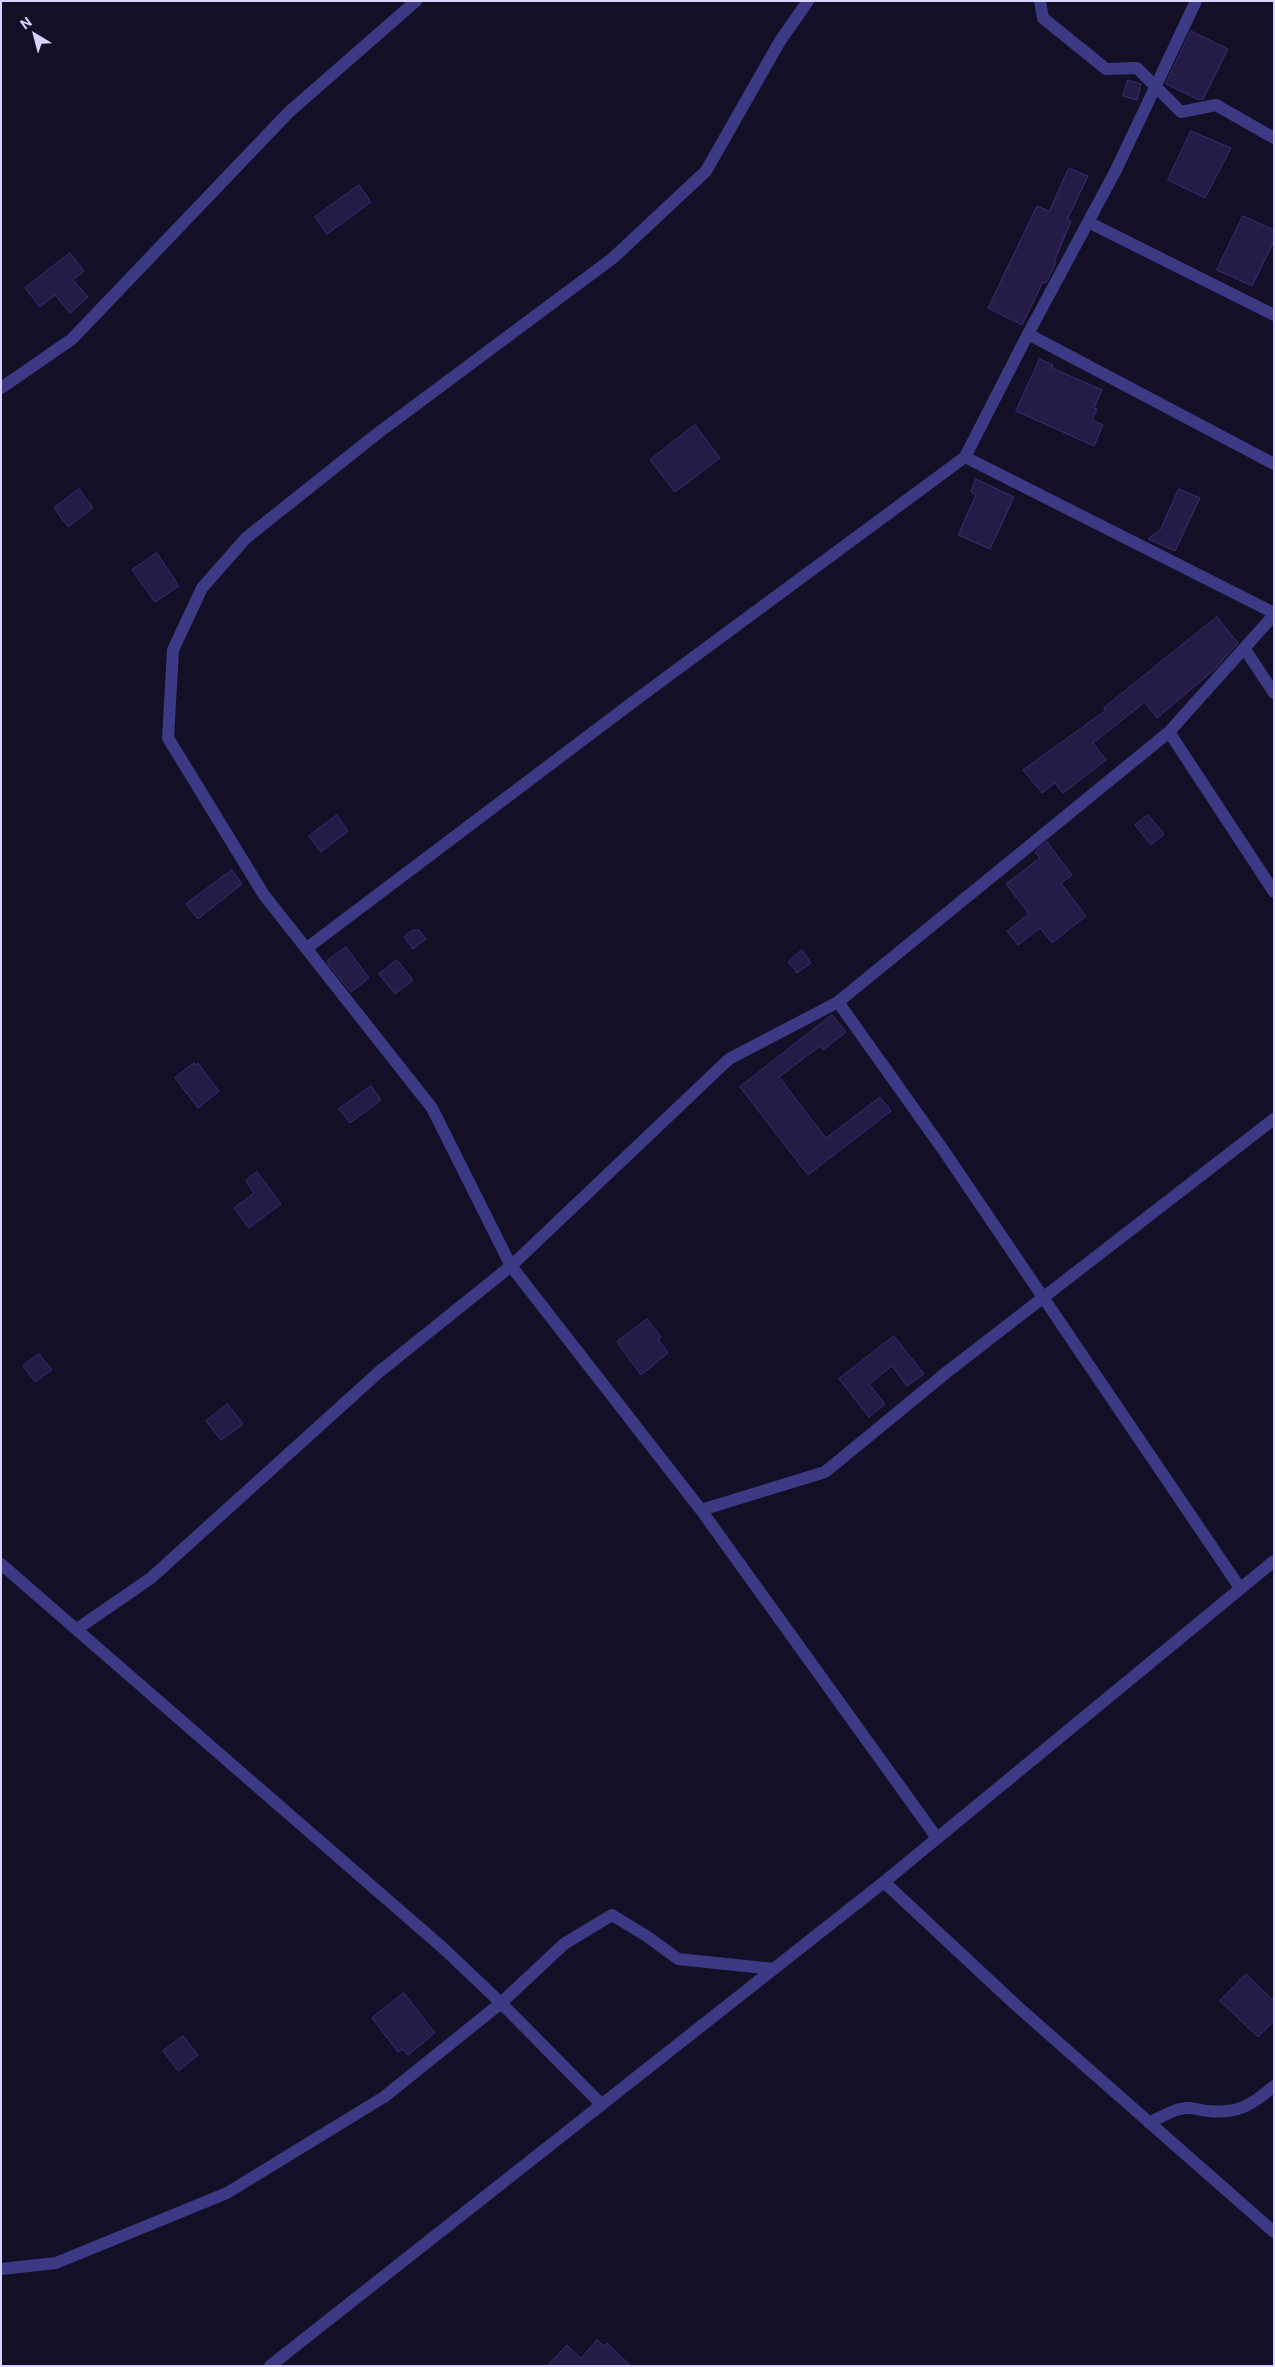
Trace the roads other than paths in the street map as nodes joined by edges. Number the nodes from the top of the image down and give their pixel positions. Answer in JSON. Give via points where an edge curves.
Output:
{"nodes":[{"id":1,"x":416,"y":1,"type":"edge"},
{"id":2,"x":808,"y":1,"type":"edge"},
{"id":3,"x":1040,"y":1,"type":"edge"},
{"id":4,"x":1196,"y":1,"type":"edge"},
{"id":5,"x":1156,"y":85,"type":"junction"},
{"id":6,"x":1274,"y":138,"type":"edge"},
{"id":7,"x":1088,"y":222,"type":"junction"},
{"id":8,"x":1274,"y":315,"type":"edge"},
{"id":9,"x":1028,"y":334,"type":"junction"},
{"id":10,"x":1,"y":388,"type":"edge"},
{"id":11,"x":965,"y":457,"type":"junction"},
{"id":12,"x":1274,"y":464,"type":"edge"},
{"id":13,"x":1274,"y":614,"type":"edge"},
{"id":14,"x":1244,"y":648,"type":"junction"},
{"id":15,"x":1274,"y":693,"type":"edge"},
{"id":16,"x":1169,"y":732,"type":"junction"},
{"id":17,"x":1274,"y":892,"type":"edge"},
{"id":18,"x":306,"y":948,"type":"junction"},
{"id":19,"x":838,"y":1002,"type":"junction"},
{"id":20,"x":1274,"y":1119,"type":"edge"},
{"id":21,"x":511,"y":1266,"type":"junction"},
{"id":22,"x":1044,"y":1298,"type":"junction"},
{"id":23,"x":700,"y":1510,"type":"junction"},
{"id":24,"x":1274,"y":1561,"type":"edge"},
{"id":25,"x":1,"y":1564,"type":"edge"},
{"id":26,"x":1240,"y":1588,"type":"junction"},
{"id":27,"x":77,"y":1629,"type":"junction"},
{"id":28,"x":937,"y":1838,"type":"junction"},
{"id":29,"x":884,"y":1882,"type":"junction"},
{"id":30,"x":774,"y":1969,"type":"junction"},
{"id":31,"x":501,"y":2003,"type":"junction"},
{"id":32,"x":1274,"y":2086,"type":"edge"},
{"id":33,"x":601,"y":2104,"type":"junction"},
{"id":34,"x":1149,"y":2123,"type":"junction"},
{"id":35,"x":1274,"y":2232,"type":"edge"},
{"id":36,"x":1,"y":2269,"type":"edge"},
{"id":37,"x":270,"y":2366,"type":"edge"}],
"edges":[{"from":1,"to":10,"type":"street","via":[[289,112],[72,339]]},
{"from":2,"to":18,"type":"street","via":[[780,41],[706,171],[613,258],[378,433],[246,538],[202,588],[173,650],[168,738],[264,894]]},
{"from":3,"to":5,"type":"street","via":[[1042,18],[1106,69],[1137,68]]},
{"from":4,"to":5,"type":"street"},
{"from":5,"to":6,"type":"street","via":[[1181,112],[1216,106]]},
{"from":5,"to":7,"type":"street"},
{"from":7,"to":8,"type":"street"},
{"from":7,"to":9,"type":"street"},
{"from":9,"to":11,"type":"street"},
{"from":9,"to":12,"type":"street"},
{"from":11,"to":13,"type":"street"},
{"from":11,"to":18,"type":"street"},
{"from":13,"to":14,"type":"street"},
{"from":14,"to":15,"type":"street"},
{"from":14,"to":16,"type":"street"},
{"from":16,"to":17,"type":"street"},
{"from":16,"to":19,"type":"street"},
{"from":18,"to":21,"type":"street","via":[[432,1108]]},
{"from":19,"to":21,"type":"street","via":[[729,1059]]},
{"from":19,"to":22,"type":"street"},
{"from":20,"to":22,"type":"street"},
{"from":21,"to":23,"type":"street"},
{"from":21,"to":27,"type":"street","via":[[379,1372],[151,1578]]},
{"from":22,"to":23,"type":"street","via":[[825,1472]]},
{"from":22,"to":26,"type":"street"},
{"from":23,"to":28,"type":"street"},
{"from":24,"to":26,"type":"street"},
{"from":25,"to":27,"type":"street"},
{"from":26,"to":28,"type":"street"},
{"from":27,"to":31,"type":"street","via":[[436,1941]]},
{"from":28,"to":29,"type":"street"},
{"from":29,"to":30,"type":"street"},
{"from":29,"to":34,"type":"street"},
{"from":30,"to":31,"type":"street","via":[[678,1959],[612,1915],[564,1944]]},
{"from":30,"to":33,"type":"street"},
{"from":31,"to":33,"type":"street"},
{"from":31,"to":36,"type":"street","via":[[384,2097],[227,2193],[56,2263]]},
{"from":32,"to":34,"type":"street","via":[[1241,2109],[1208,2112],[1189,2108],[1170,2112]]},
{"from":33,"to":37,"type":"street"},
{"from":34,"to":35,"type":"street"}]}
